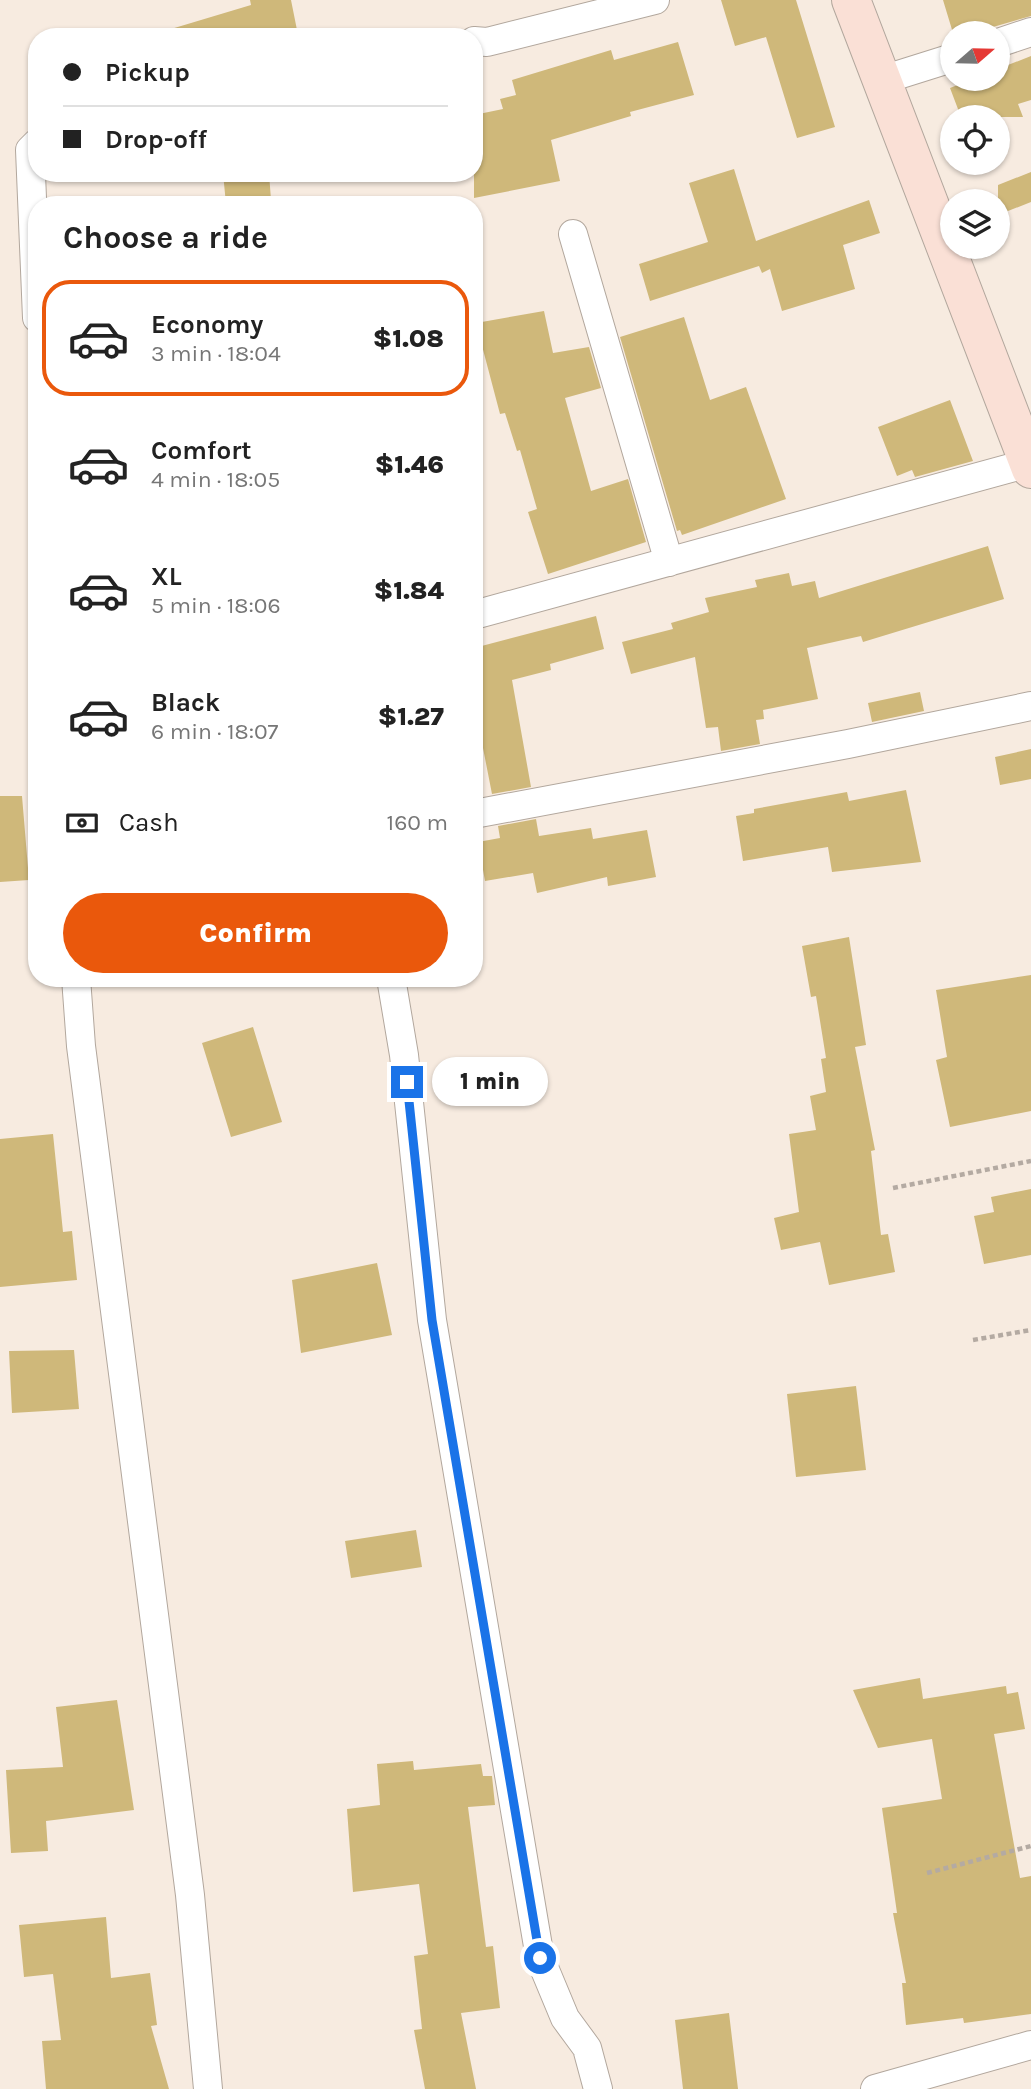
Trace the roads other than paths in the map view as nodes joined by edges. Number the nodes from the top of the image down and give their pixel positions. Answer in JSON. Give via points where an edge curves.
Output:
{"nodes":[{"id":1,"x":655,"y":0,"type":"edge"},
{"id":2,"x":851,"y":0,"type":"edge"},
{"id":3,"x":1031,"y":32,"type":"edge"},
{"id":4,"x":1010,"y":39,"type":"edge"},
{"id":5,"x":483,"y":42,"type":"edge"},
{"id":6,"x":940,"y":62,"type":"edge"},
{"id":7,"x":882,"y":80,"type":"junction"},
{"id":8,"x":573,"y":234,"type":"dead end"},
{"id":9,"x":1030,"y":466,"type":"edge"},
{"id":10,"x":669,"y":562,"type":"junction"},
{"id":11,"x":483,"y":613,"type":"edge"},
{"id":12,"x":1031,"y":706,"type":"edge"},
{"id":13,"x":483,"y":812,"type":"edge"},
{"id":14,"x":77,"y":987,"type":"edge"},
{"id":15,"x":393,"y":987,"type":"edge"},
{"id":16,"x":1031,"y":2045,"type":"edge"},
{"id":17,"x":208,"y":2089,"type":"edge"},
{"id":18,"x":598,"y":2089,"type":"edge"},
{"id":19,"x":875,"y":2089,"type":"edge"}],
"edges":[{"from":1,"to":5,"type":"street"},
{"from":2,"to":7,"type":"street"},
{"from":3,"to":4,"type":"street"},
{"from":6,"to":7,"type":"street"},
{"from":7,"to":9,"type":"street"},
{"from":8,"to":10,"type":"street"},
{"from":9,"to":10,"type":"street"},
{"from":10,"to":11,"type":"street"},
{"from":12,"to":13,"type":"street"},
{"from":14,"to":17,"type":"street","via":[[190,1895]]},
{"from":15,"to":18,"type":"street","via":[[432,1320],[540,1958],[565,2018],[587,2048]]},
{"from":16,"to":19,"type":"street"}]}
